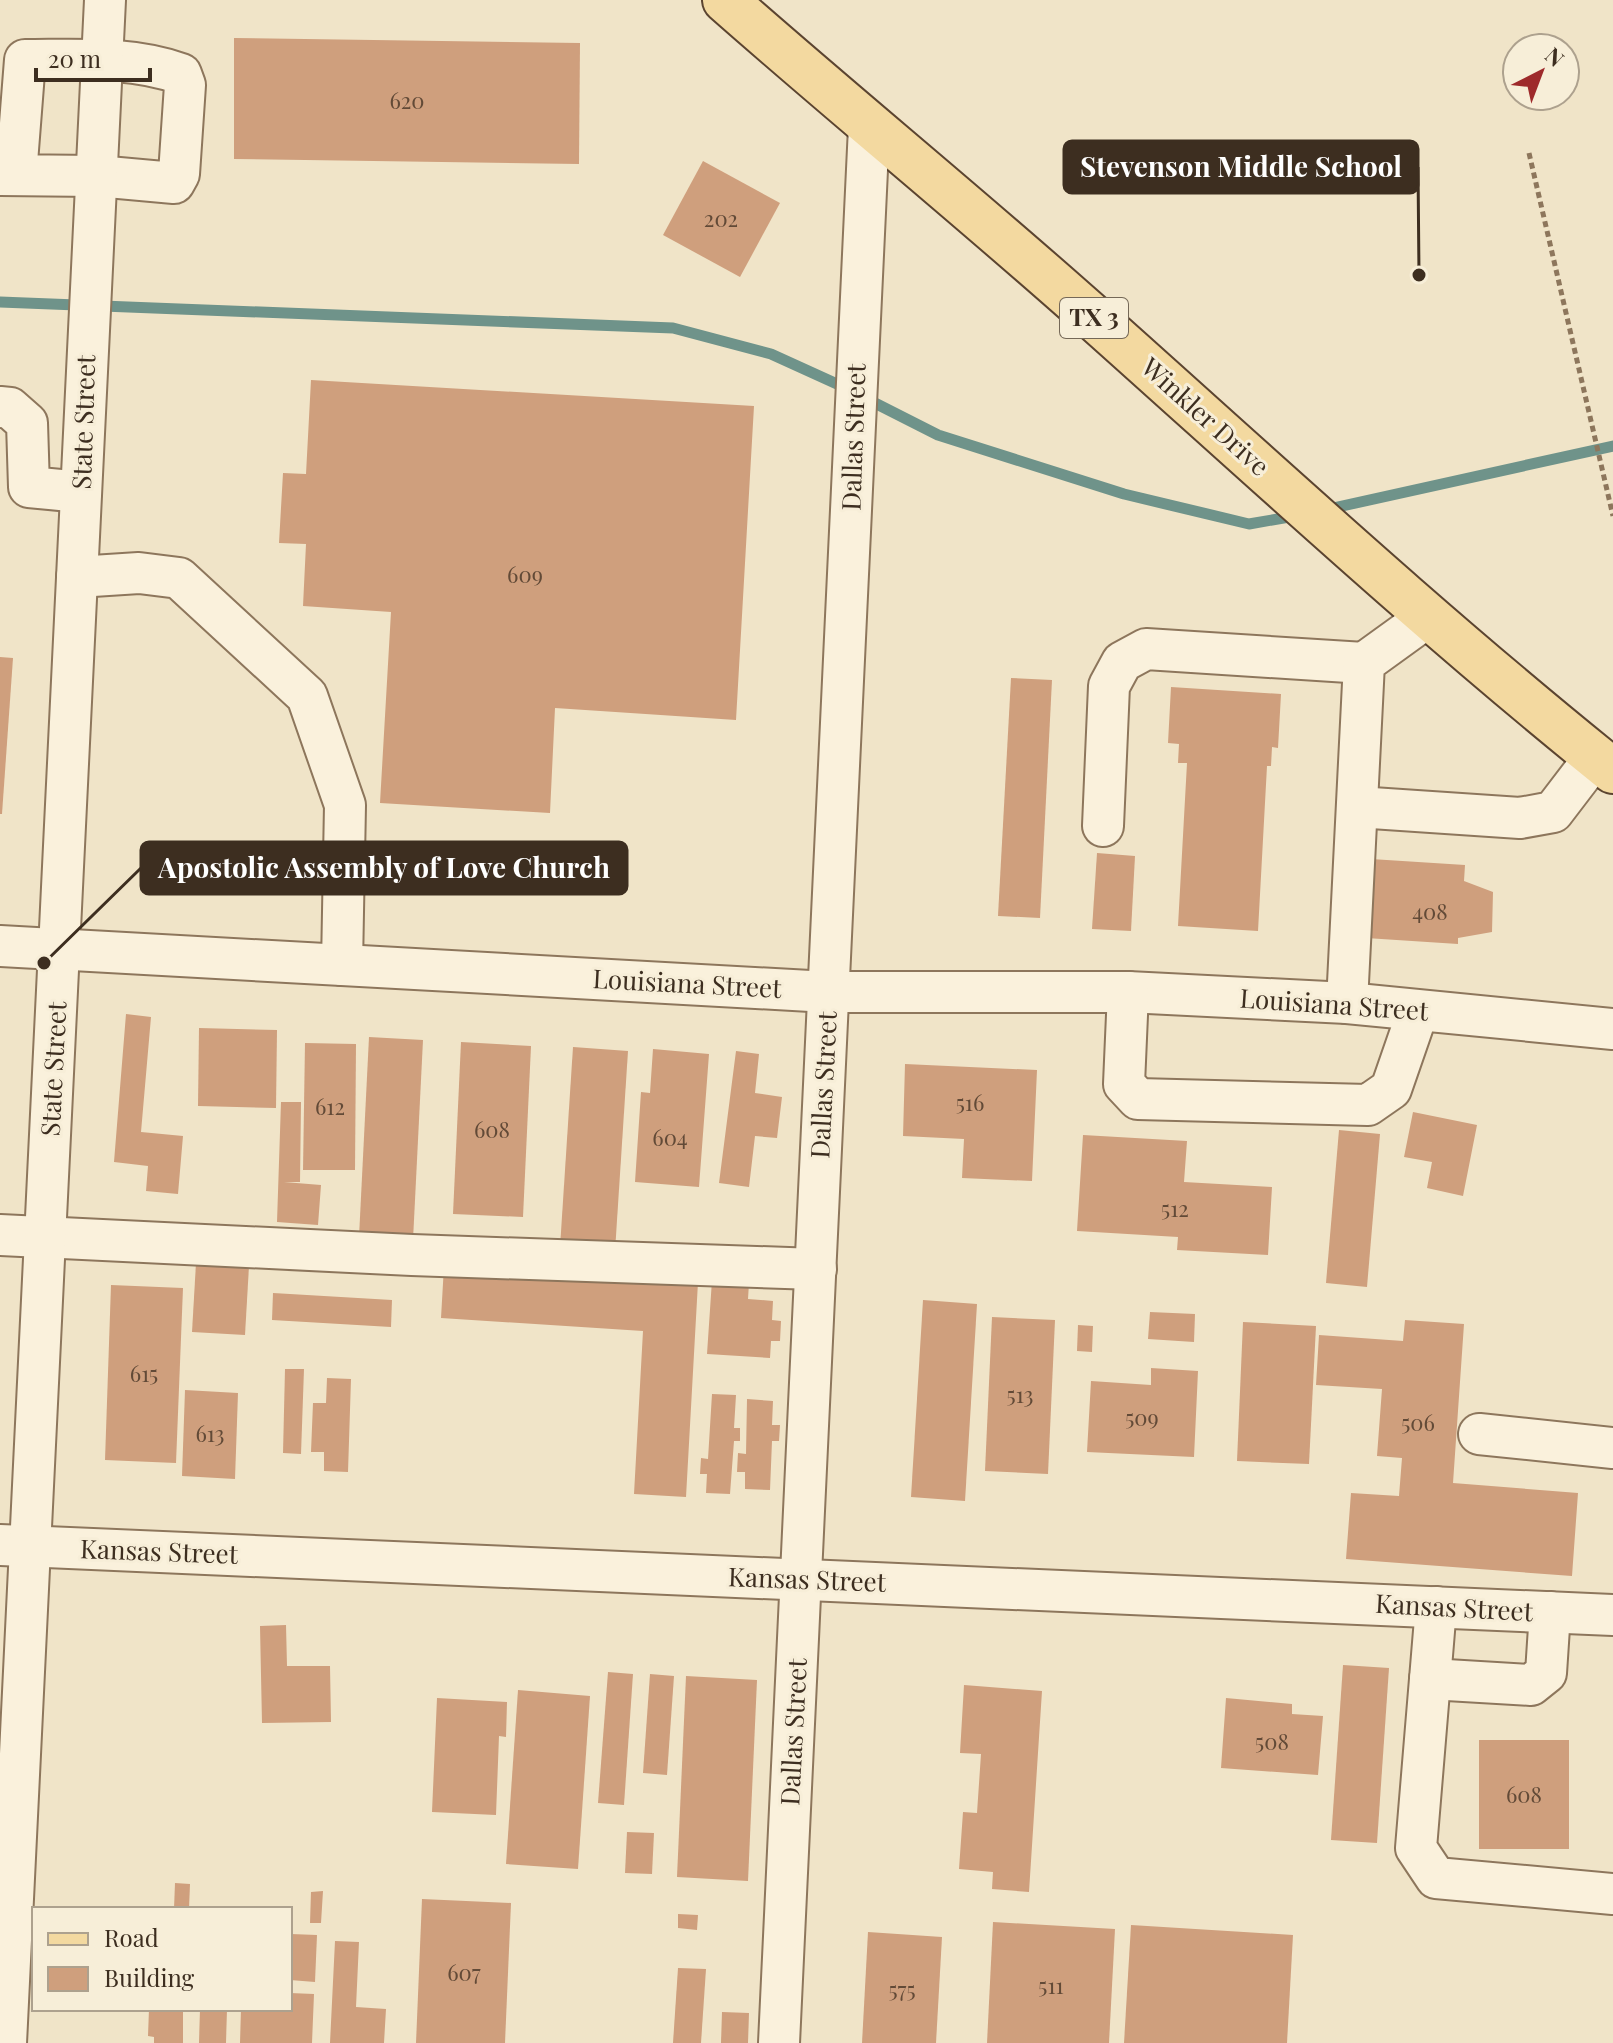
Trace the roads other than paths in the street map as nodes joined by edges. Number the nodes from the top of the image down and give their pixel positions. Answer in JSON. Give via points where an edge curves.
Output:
{"nodes":[{"id":1,"x":725,"y":0,"type":"edge"},
{"id":2,"x":95,"y":3,"type":"edge"},
{"id":3,"x":102,"y":61,"type":"junction"},
{"id":4,"x":869,"y":127,"type":"junction"},
{"id":5,"x":8,"y":175,"type":"edge"},
{"id":6,"x":97,"y":176,"type":"junction"},
{"id":7,"x":0,"y":407,"type":"edge"},
{"id":8,"x":81,"y":492,"type":"junction"},
{"id":9,"x":77,"y":577,"type":"junction"},
{"id":10,"x":1429,"y":616,"type":"junction"},
{"id":11,"x":1364,"y":663,"type":"junction"},
{"id":12,"x":1604,"y":764,"type":"edge"},
{"id":13,"x":1357,"y":807,"type":"junction"},
{"id":14,"x":1103,"y":826,"type":"dead end"},
{"id":15,"x":0,"y":946,"type":"edge"},
{"id":16,"x":59,"y":950,"type":"junction"},
{"id":17,"x":342,"y":965,"type":"junction"},
{"id":18,"x":828,"y":992,"type":"junction"},
{"id":19,"x":1128,"y":992,"type":"junction"},
{"id":20,"x":1347,"y":1003,"type":"junction"},
{"id":21,"x":1418,"y":1011,"type":"junction"},
{"id":22,"x":1613,"y":1029,"type":"edge"},
{"id":23,"x":0,"y":1235,"type":"edge"},
{"id":24,"x":46,"y":1237,"type":"junction"},
{"id":25,"x":816,"y":1269,"type":"junction"},
{"id":26,"x":1479,"y":1434,"type":"dead end"},
{"id":27,"x":1613,"y":1448,"type":"edge"},
{"id":28,"x":15,"y":1546,"type":"edge"},
{"id":29,"x":801,"y":1580,"type":"junction"},
{"id":30,"x":1436,"y":1607,"type":"junction"},
{"id":31,"x":1550,"y":1612,"type":"junction"},
{"id":32,"x":1613,"y":1615,"type":"edge"},
{"id":33,"x":1430,"y":1679,"type":"junction"},
{"id":34,"x":1613,"y":1894,"type":"edge"},
{"id":35,"x":6,"y":2043,"type":"edge"},
{"id":36,"x":779,"y":2043,"type":"edge"}],
"edges":[{"from":1,"to":4,"type":"main road","name":"Winkler Drive","number":"TX 3"},
{"from":2,"to":3,"type":"street","name":"State Street"},
{"from":3,"to":5,"type":"street","via":[[25,60]]},
{"from":3,"to":6,"type":"street","name":"State Street"},
{"from":3,"to":6,"type":"street","via":[[163,67],[181,74],[185,85],[174,183]]},
{"from":4,"to":10,"type":"main road","name":"Winkler Drive","number":"TX 3","via":[[961,200]]},
{"from":4,"to":18,"type":"street","name":"Dallas Street"},
{"from":5,"to":6,"type":"street"},
{"from":6,"to":8,"type":"street","name":"State Street"},
{"from":7,"to":8,"type":"street","via":[[10,408],[27,423],[29,487]]},
{"from":8,"to":9,"type":"street","name":"State Street"},
{"from":9,"to":16,"type":"street","name":"State Street"},
{"from":9,"to":17,"type":"street","via":[[139,573],[179,578],[307,696],[345,805]]},
{"from":10,"to":11,"type":"street"},
{"from":10,"to":12,"type":"main road","name":"Winkler Drive","number":"TX 3"},
{"from":11,"to":13,"type":"street"},
{"from":11,"to":14,"type":"street","via":[[1146,649],[1122,662],[1109,686]]},
{"from":12,"to":13,"type":"street","via":[[1553,812],[1520,818]]},
{"from":13,"to":20,"type":"street"},
{"from":15,"to":16,"type":"street","name":"Louisiana Street"},
{"from":16,"to":17,"type":"street","name":"Louisiana Street"},
{"from":16,"to":24,"type":"street","name":"State Street"},
{"from":17,"to":18,"type":"street","name":"Louisiana Street"},
{"from":18,"to":19,"type":"street","name":"Louisiana Street"},
{"from":18,"to":25,"type":"street","name":"Dallas Street"},
{"from":19,"to":20,"type":"street","name":"Louisiana Street"},
{"from":19,"to":21,"type":"street","via":[[1124,1084],[1138,1099],[1368,1105],[1391,1089]]},
{"from":20,"to":21,"type":"street","name":"Louisiana Street"},
{"from":21,"to":22,"type":"street","name":"Louisiana Street"},
{"from":23,"to":24,"type":"street"},
{"from":24,"to":25,"type":"street"},
{"from":24,"to":28,"type":"street","name":"State Street"},
{"from":25,"to":29,"type":"street","name":"Dallas Street"},
{"from":26,"to":27,"type":"street"},
{"from":28,"to":29,"type":"street","name":"Kansas Street"},
{"from":28,"to":35,"type":"street","name":"State Street"},
{"from":29,"to":30,"type":"street","name":"Kansas Street"},
{"from":29,"to":36,"type":"street","name":"Dallas Street"},
{"from":30,"to":31,"type":"street","name":"Kansas Street"},
{"from":30,"to":33,"type":"street"},
{"from":31,"to":32,"type":"street","name":"Kansas Street"},
{"from":31,"to":33,"type":"street","via":[[1546,1673],[1531,1685]]},
{"from":33,"to":34,"type":"street","via":[[1416,1848],[1436,1878]]}]}
